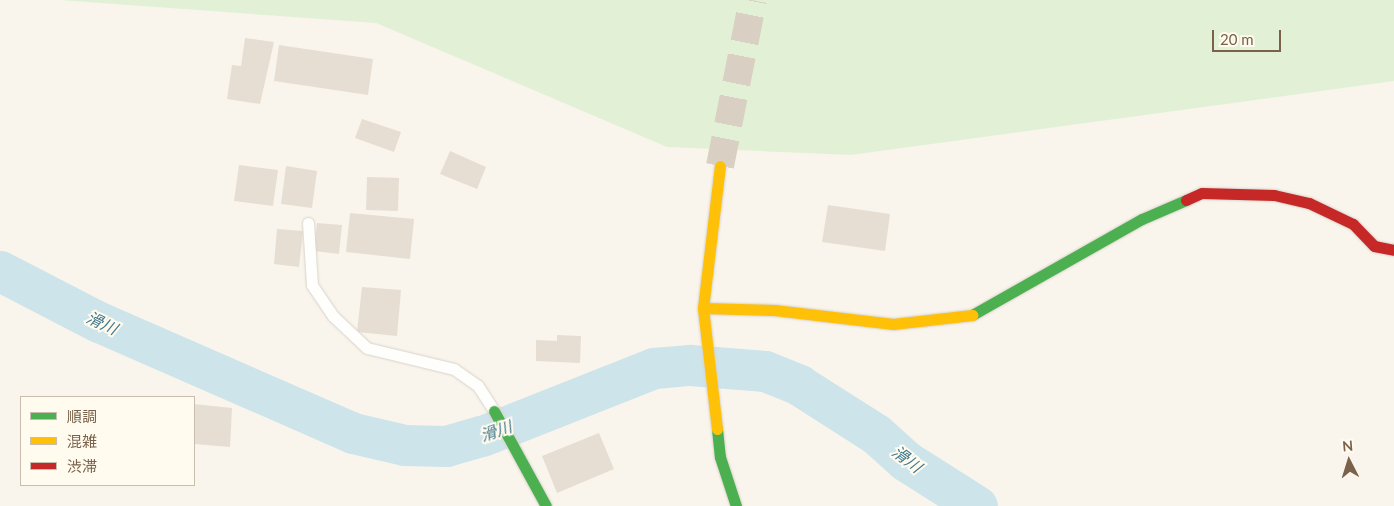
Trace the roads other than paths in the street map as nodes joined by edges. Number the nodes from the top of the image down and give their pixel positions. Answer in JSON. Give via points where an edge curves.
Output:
{"nodes":[{"id":1,"x":720,"y":166,"type":"tunnel mouth"},
{"id":2,"x":308,"y":223,"type":"dead end"},
{"id":3,"x":1394,"y":250,"type":"edge"},
{"id":4,"x":703,"y":308,"type":"junction"},
{"id":5,"x":494,"y":410,"type":"joint"},
{"id":6,"x":546,"y":506,"type":"edge"},
{"id":7,"x":736,"y":506,"type":"edge"}],
"edges":[{"from":1,"to":4,"type":"street"},
{"from":2,"to":5,"type":"lane","via":[[312,285],[333,316],[367,348],[454,369],[478,386]]},
{"from":3,"to":4,"type":"street","via":[[1374,246],[1353,224],[1309,203],[1274,195],[1202,192],[1142,219],[976,314],[893,324],[774,310]]},
{"from":4,"to":7,"type":"street","via":[[720,457]]},
{"from":5,"to":6,"type":"street"}]}
